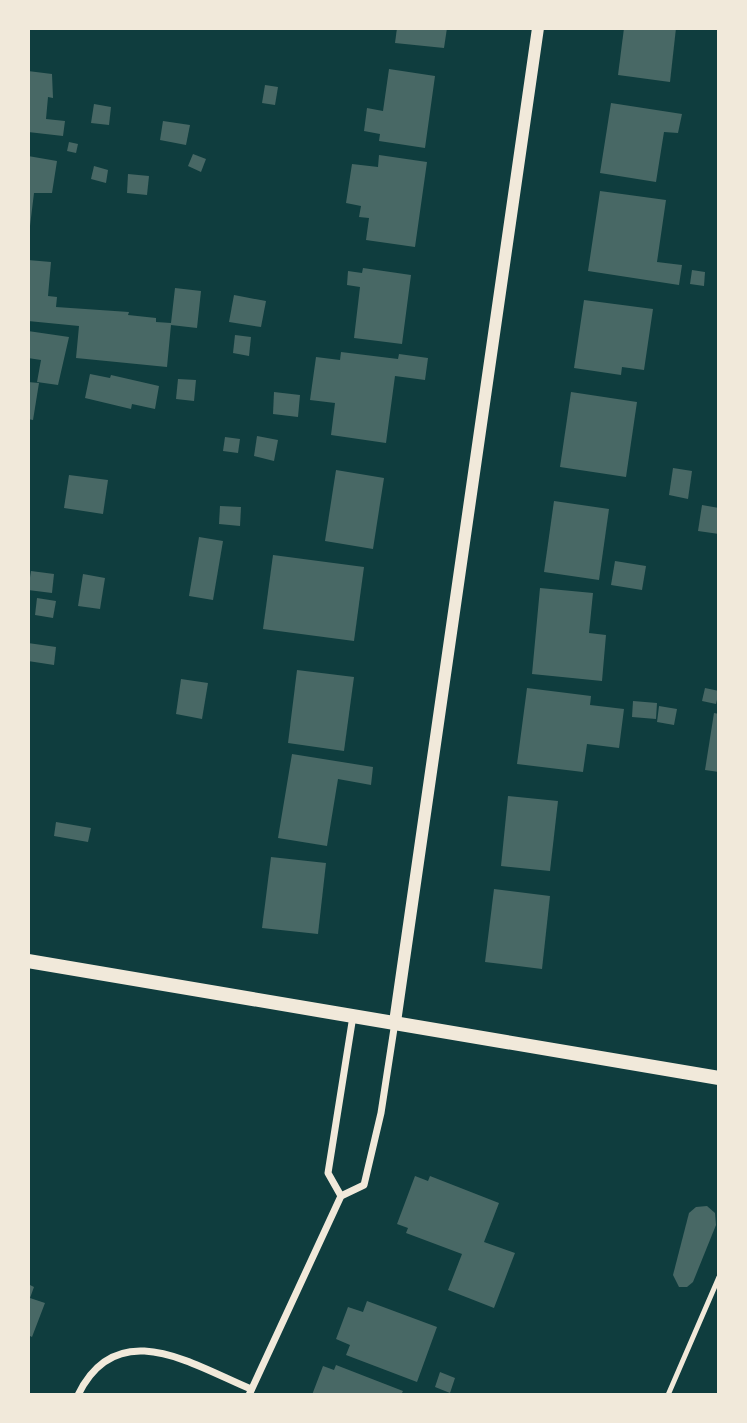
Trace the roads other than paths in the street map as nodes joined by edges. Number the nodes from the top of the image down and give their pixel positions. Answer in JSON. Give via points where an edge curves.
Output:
{"nodes":[{"id":1,"x":538,"y":28,"type":"edge"},
{"id":2,"x":28,"y":961,"type":"edge"},
{"id":3,"x":353,"y":1015,"type":"junction"},
{"id":4,"x":395,"y":1022,"type":"junction"},
{"id":5,"x":719,"y":1078,"type":"edge"},
{"id":6,"x":341,"y":1196,"type":"junction"},
{"id":7,"x":719,"y":1277,"type":"edge"},
{"id":8,"x":250,"y":1392,"type":"edge"},
{"id":9,"x":78,"y":1395,"type":"edge"},
{"id":10,"x":668,"y":1395,"type":"edge"}],
"edges":[{"from":1,"to":4,"type":"street"},
{"from":2,"to":3,"type":"main road"},
{"from":3,"to":4,"type":"main road"},
{"from":3,"to":6,"type":"street","via":[[328,1173]]},
{"from":4,"to":5,"type":"main road"},
{"from":4,"to":6,"type":"street","via":[[364,1185]]},
{"from":6,"to":8,"type":"street"},
{"from":7,"to":10,"type":"lane"},
{"from":8,"to":9,"type":"street","via":[[163,1351],[139,1349],[105,1361]]}]}
